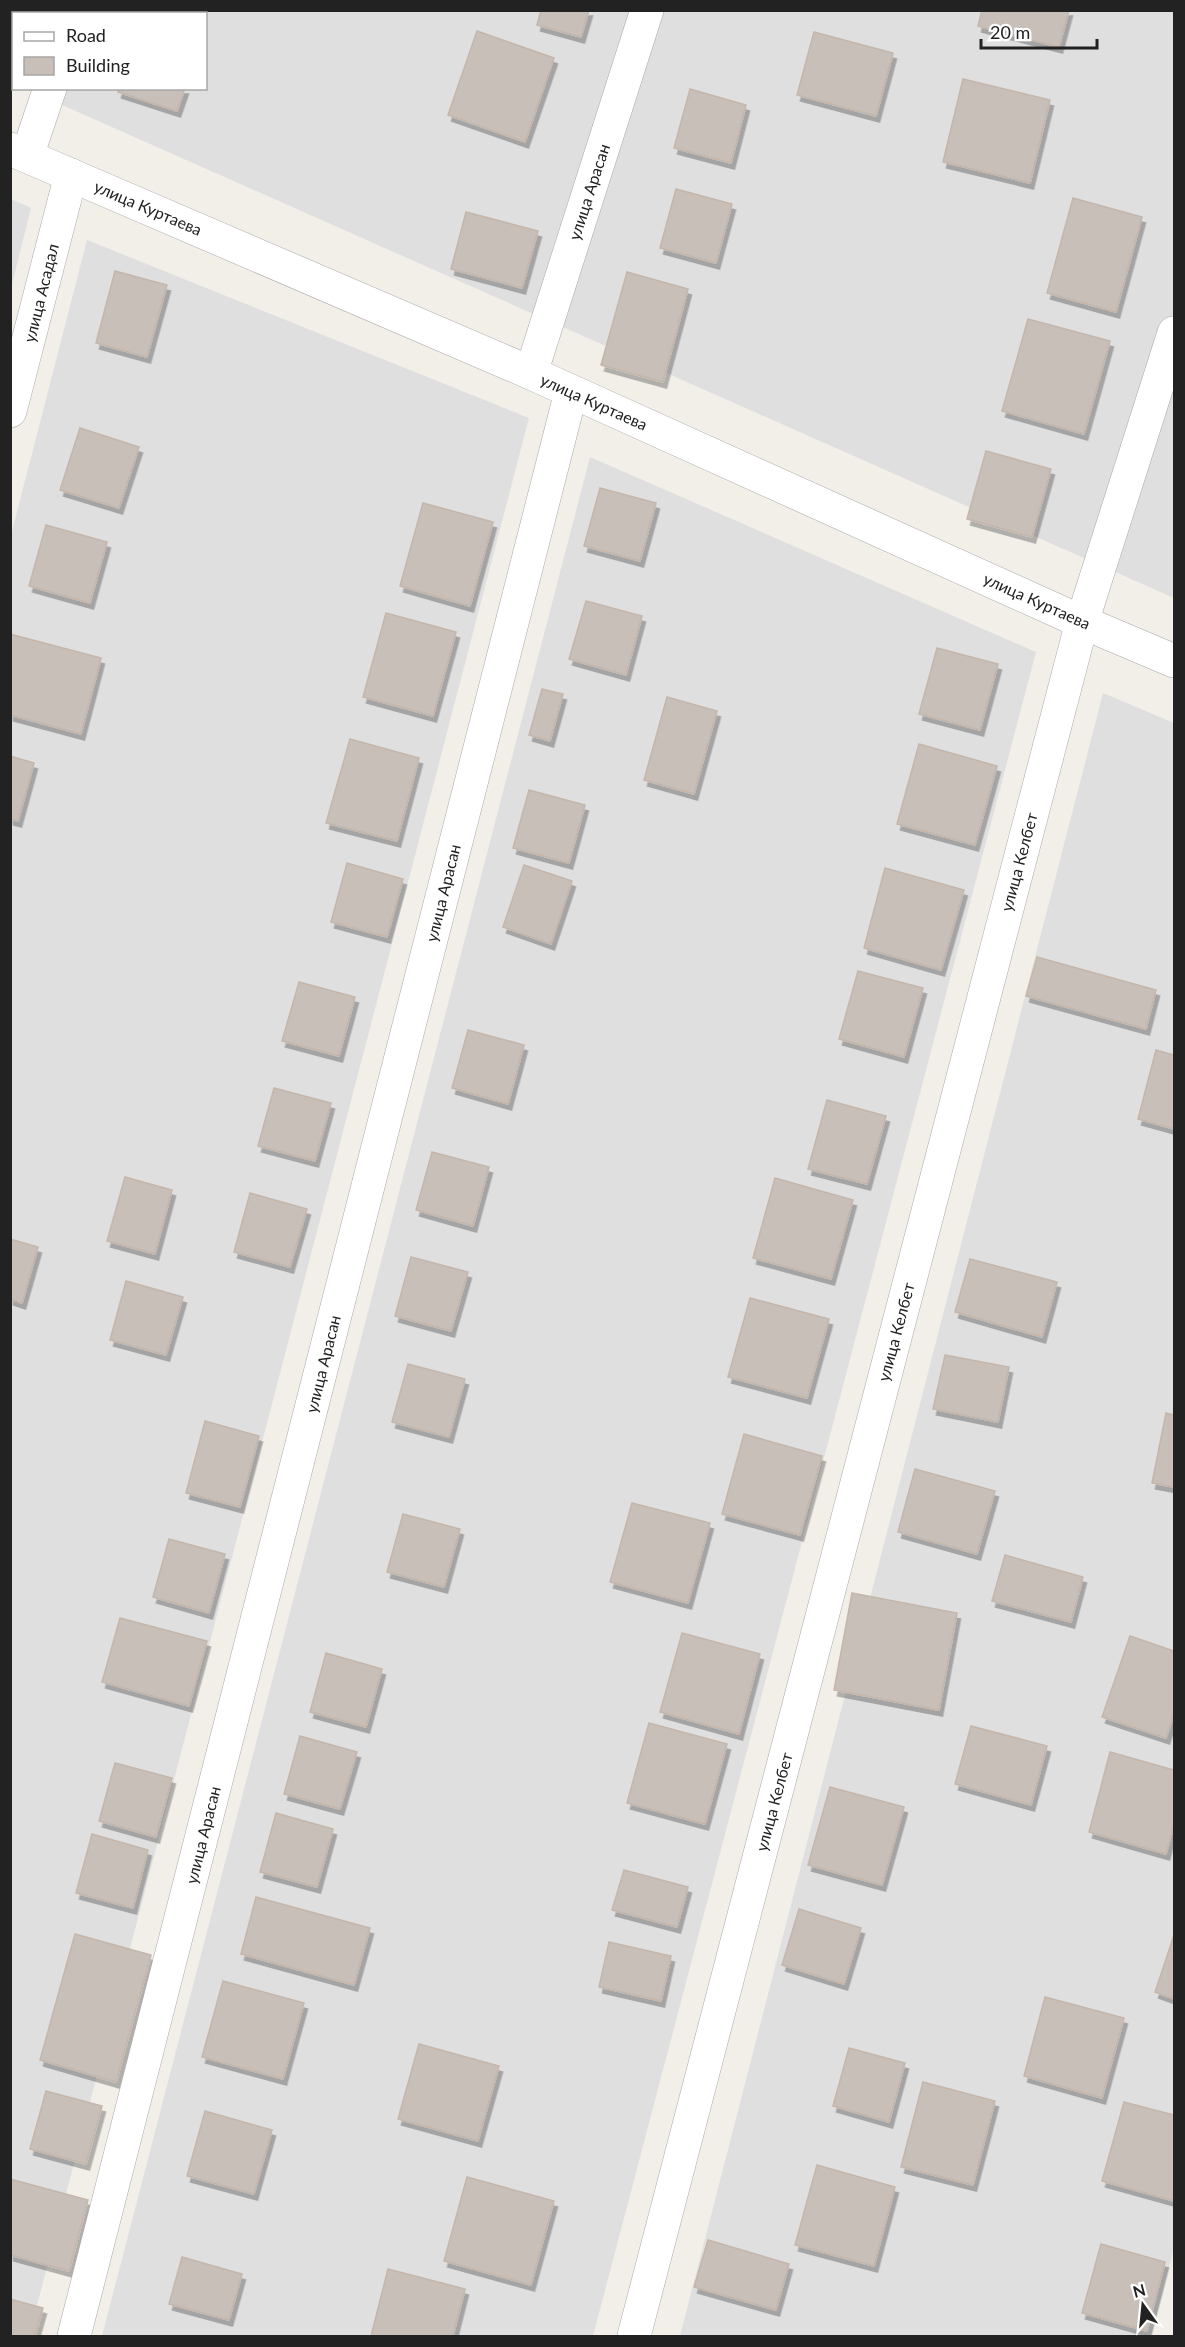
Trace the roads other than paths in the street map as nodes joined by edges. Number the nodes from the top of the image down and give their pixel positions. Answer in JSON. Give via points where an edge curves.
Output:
{"nodes":[{"id":1,"x":647,"y":10,"type":"edge"},
{"id":2,"x":49,"y":90,"type":"edge"},
{"id":3,"x":19,"y":152,"type":"edge"},
{"id":4,"x":70,"y":175,"type":"junction"},
{"id":5,"x":1174,"y":333,"type":"edge"},
{"id":6,"x":531,"y":373,"type":"junction"},
{"id":7,"x":571,"y":392,"type":"junction"},
{"id":8,"x":10,"y":411,"type":"edge"},
{"id":9,"x":1082,"y":622,"type":"junction"},
{"id":10,"x":1174,"y":661,"type":"edge"},
{"id":11,"x":74,"y":2337,"type":"edge"},
{"id":12,"x":634,"y":2337,"type":"edge"}],
"edges":[{"from":1,"to":6,"type":"street","name":"улица Арасан"},
{"from":2,"to":3,"type":"street"},
{"from":3,"to":4,"type":"street","name":"улица Куртаева"},
{"from":4,"to":6,"type":"street","name":"улица Куртаева"},
{"from":4,"to":8,"type":"street","name":"улица Асадал"},
{"from":5,"to":9,"type":"street","name":"улица Келбет"},
{"from":6,"to":7,"type":"street","name":"улица Куртаева"},
{"from":7,"to":9,"type":"street","name":"улица Куртаева"},
{"from":7,"to":11,"type":"street","name":"улица Арасан"},
{"from":9,"to":10,"type":"street","name":"улица Куртаева"},
{"from":9,"to":12,"type":"street","name":"улица Келбет"}]}
